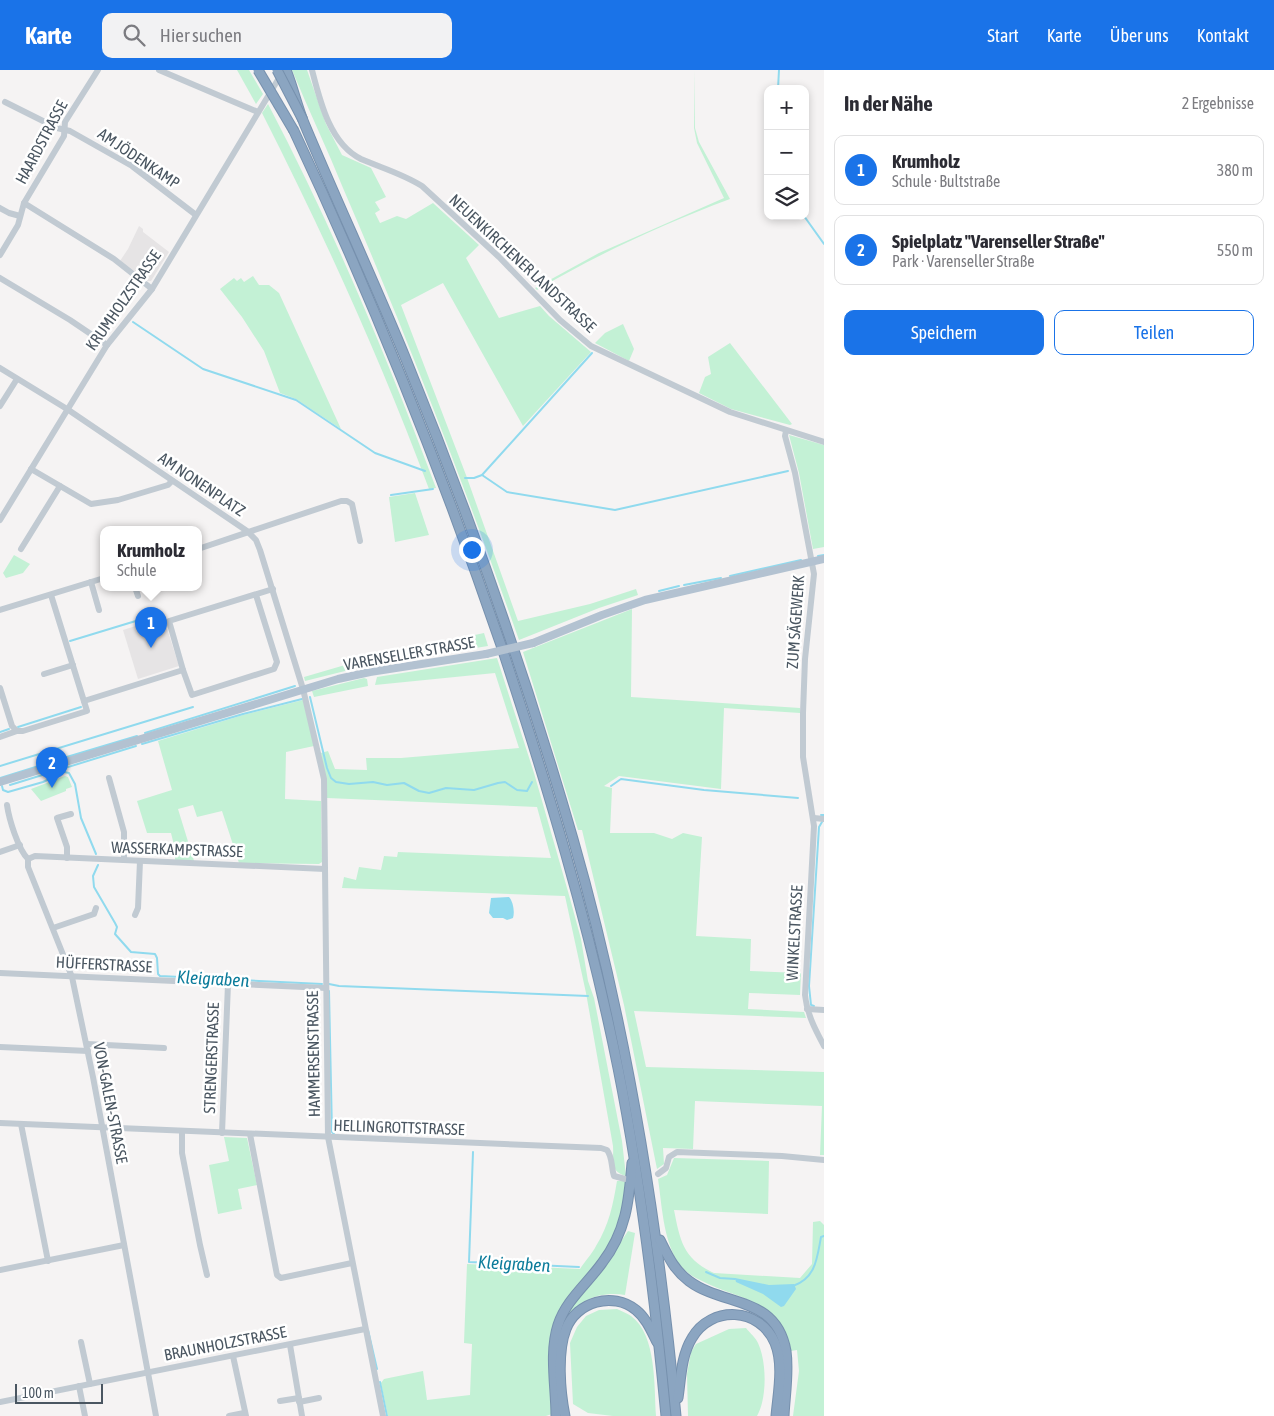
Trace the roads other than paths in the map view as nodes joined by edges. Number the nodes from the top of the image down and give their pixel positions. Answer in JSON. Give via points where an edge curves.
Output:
{"nodes":[{"id":1,"x":98,"y":70,"type":"edge"},
{"id":2,"x":159,"y":70,"type":"edge"},
{"id":3,"x":258,"y":70,"type":"edge"},
{"id":4,"x":264,"y":70,"type":"edge"},
{"id":5,"x":277,"y":70,"type":"edge"},
{"id":6,"x":285,"y":70,"type":"edge"},
{"id":7,"x":312,"y":70,"type":"edge"},
{"id":8,"x":5,"y":102,"type":"dead end"},
{"id":9,"x":258,"y":112,"type":"junction"},
{"id":10,"x":303,"y":120,"type":"junction"},
{"id":11,"x":64,"y":130,"type":"junction"},
{"id":12,"x":294,"y":131,"type":"junction"},
{"id":13,"x":24,"y":203,"type":"junction"},
{"id":14,"x":0,"y":208,"type":"edge"},
{"id":15,"x":196,"y":215,"type":"junction"},
{"id":16,"x":20,"y":216,"type":"junction"},
{"id":17,"x":0,"y":255,"type":"edge"},
{"id":18,"x":0,"y":278,"type":"edge"},
{"id":19,"x":152,"y":289,"type":"junction"},
{"id":20,"x":107,"y":345,"type":"junction"},
{"id":21,"x":0,"y":368,"type":"edge"},
{"id":22,"x":17,"y":379,"type":"junction"},
{"id":23,"x":0,"y":406,"type":"edge"},
{"id":24,"x":67,"y":409,"type":"junction"},
{"id":25,"x":786,"y":431,"type":"junction"},
{"id":26,"x":824,"y":442,"type":"edge"},
{"id":27,"x":31,"y":469,"type":"junction"},
{"id":28,"x":172,"y":480,"type":"junction"},
{"id":29,"x":60,"y":486,"type":"junction"},
{"id":30,"x":0,"y":520,"type":"edge"},
{"id":31,"x":248,"y":531,"type":"junction"},
{"id":32,"x":360,"y":541,"type":"dead end"},
{"id":33,"x":202,"y":548,"type":"edge"},
{"id":34,"x":21,"y":549,"type":"dead end"},
{"id":35,"x":824,"y":559,"type":"edge"},
{"id":36,"x":811,"y":562,"type":"junction"},
{"id":37,"x":100,"y":579,"type":"edge"},
{"id":38,"x":90,"y":582,"type":"junction"},
{"id":39,"x":273,"y":589,"type":"junction"},
{"id":40,"x":136,"y":591,"type":"edge"},
{"id":41,"x":256,"y":594,"type":"junction"},
{"id":42,"x":51,"y":595,"type":"junction"},
{"id":43,"x":138,"y":596,"type":"dead end"},
{"id":44,"x":0,"y":610,"type":"edge"},
{"id":45,"x":99,"y":610,"type":"dead end"},
{"id":46,"x":73,"y":665,"type":"junction"},
{"id":47,"x":183,"y":670,"type":"junction"},
{"id":48,"x":44,"y":674,"type":"dead end"},
{"id":49,"x":0,"y":688,"type":"edge"},
{"id":50,"x":304,"y":689,"type":"junction"},
{"id":51,"x":84,"y":701,"type":"junction"},
{"id":52,"x":17,"y":731,"type":"junction"},
{"id":53,"x":0,"y":737,"type":"edge"},
{"id":54,"x":108,"y":778,"type":"dead end"},
{"id":55,"x":0,"y":782,"type":"edge"},
{"id":56,"x":7,"y":805,"type":"dead end"},
{"id":57,"x":71,"y":814,"type":"dead end"},
{"id":58,"x":814,"y":818,"type":"junction"},
{"id":59,"x":824,"y":819,"type":"edge"},
{"id":60,"x":20,"y":845,"type":"junction"},
{"id":61,"x":0,"y":852,"type":"edge"},
{"id":62,"x":67,"y":858,"type":"junction"},
{"id":63,"x":28,"y":859,"type":"junction"},
{"id":64,"x":124,"y":860,"type":"junction"},
{"id":65,"x":140,"y":861,"type":"junction"},
{"id":66,"x":325,"y":869,"type":"junction"},
{"id":67,"x":96,"y":908,"type":"dead end"},
{"id":68,"x":135,"y":916,"type":"dead end"},
{"id":69,"x":54,"y":928,"type":"junction"},
{"id":70,"x":0,"y":973,"type":"edge"},
{"id":71,"x":72,"y":977,"type":"junction"},
{"id":72,"x":228,"y":984,"type":"junction"},
{"id":73,"x":326,"y":988,"type":"junction"},
{"id":74,"x":807,"y":1009,"type":"junction"},
{"id":75,"x":824,"y":1010,"type":"edge"},
{"id":76,"x":824,"y":1046,"type":"edge"},
{"id":77,"x":0,"y":1047,"type":"edge"},
{"id":78,"x":88,"y":1048,"type":"junction"},
{"id":79,"x":164,"y":1048,"type":"dead end"},
{"id":80,"x":0,"y":1124,"type":"edge"},
{"id":81,"x":21,"y":1124,"type":"junction"},
{"id":82,"x":102,"y":1128,"type":"junction"},
{"id":83,"x":182,"y":1131,"type":"junction"},
{"id":84,"x":222,"y":1133,"type":"junction"},
{"id":85,"x":250,"y":1134,"type":"junction"},
{"id":86,"x":328,"y":1137,"type":"junction"},
{"id":87,"x":633,"y":1150,"type":"junction"},
{"id":88,"x":824,"y":1160,"type":"edge"},
{"id":89,"x":658,"y":1174,"type":"dead end"},
{"id":90,"x":625,"y":1179,"type":"dead end"},
{"id":91,"x":656,"y":1231,"type":"junction"},
{"id":92,"x":124,"y":1245,"type":"junction"},
{"id":93,"x":48,"y":1261,"type":"junction"},
{"id":94,"x":352,"y":1263,"type":"junction"},
{"id":95,"x":0,"y":1270,"type":"edge"},
{"id":96,"x":207,"y":1275,"type":"dead end"},
{"id":97,"x":365,"y":1329,"type":"junction"},
{"id":98,"x":81,"y":1342,"type":"dead end"},
{"id":99,"x":290,"y":1344,"type":"junction"},
{"id":100,"x":660,"y":1349,"type":"junction"},
{"id":101,"x":233,"y":1356,"type":"junction"},
{"id":102,"x":148,"y":1372,"type":"junction"},
{"id":103,"x":90,"y":1384,"type":"junction"},
{"id":104,"x":79,"y":1386,"type":"junction"},
{"id":105,"x":319,"y":1398,"type":"dead end"},
{"id":106,"x":299,"y":1400,"type":"junction"},
{"id":107,"x":280,"y":1401,"type":"dead end"},
{"id":108,"x":0,"y":1402,"type":"edge"},
{"id":109,"x":676,"y":1413,"type":"edge"},
{"id":110,"x":245,"y":1414,"type":"edge"},
{"id":111,"x":85,"y":1416,"type":"edge"},
{"id":112,"x":156,"y":1416,"type":"edge"},
{"id":113,"x":230,"y":1416,"type":"edge"},
{"id":114,"x":302,"y":1416,"type":"edge"},
{"id":115,"x":383,"y":1416,"type":"edge"},
{"id":116,"x":556,"y":1416,"type":"edge"},
{"id":117,"x":565,"y":1416,"type":"edge"},
{"id":118,"x":666,"y":1416,"type":"edge"},
{"id":119,"x":776,"y":1416,"type":"edge"},
{"id":120,"x":784,"y":1416,"type":"edge"}],
"edges":[{"from":1,"to":11,"type":"street","name":"HAARDSTRASSE","via":[[65,122]]},
{"from":2,"to":9,"type":"street"},
{"from":3,"to":12,"type":"highway","bridge":true},
{"from":4,"to":12,"type":"highway","bridge":true},
{"from":5,"to":10,"type":"highway","bridge":true},
{"from":6,"to":9,"type":"street","name":"KRUMHOLZSTRASSE"},
{"from":6,"to":10,"type":"highway","bridge":true},
{"from":7,"to":25,"type":"street","name":"NEUENKIRCHENER LANDSTRASSE","via":[[323,106],[342,145],[360,158],[422,186],[591,346],[730,412]]},
{"from":8,"to":11,"type":"street","name":"AM JÖDENKAMP"},
{"from":9,"to":15,"type":"street","name":"KRUMHOLZSTRASSE"},
{"from":10,"to":91,"type":"highway","via":[[406,360],[488,577],[538,723],[573,841],[615,1008],[636,1106]]},
{"from":11,"to":13,"type":"street","name":"HAARDSTRASSE","via":[[64,136]]},
{"from":11,"to":15,"type":"street","name":"AM JÖDENKAMP","via":[[132,166]]},
{"from":12,"to":87,"type":"highway","via":[[397,363],[478,580],[528,726],[563,842],[597,974]]},
{"from":13,"to":16,"type":"street","name":"HAARDSTRASSE"},
{"from":13,"to":19,"type":"street","via":[[114,259]]},
{"from":14,"to":16,"type":"street"},
{"from":15,"to":19,"type":"street","name":"KRUMHOLZSTRASSE"},
{"from":16,"to":17,"type":"street","name":"HAARDSTRASSE"},
{"from":18,"to":20,"type":"street"},
{"from":19,"to":20,"type":"street","name":"KRUMHOLZSTRASSE"},
{"from":20,"to":24,"type":"street","name":"KRUMHOLZSTRASSE"},
{"from":21,"to":22,"type":"street","name":"AM NONENPLATZ"},
{"from":22,"to":23,"type":"street"},
{"from":22,"to":24,"type":"street","name":"AM NONENPLATZ"},
{"from":24,"to":27,"type":"street","name":"KRUMHOLZSTRASSE"},
{"from":24,"to":28,"type":"street","name":"AM NONENPLATZ"},
{"from":25,"to":26,"type":"street","name":"NEUENKIRCHENER LANDSTRASSE"},
{"from":25,"to":36,"type":"street","name":"ZUM SÄGEWERK"},
{"from":27,"to":29,"type":"street"},
{"from":27,"to":30,"type":"street","name":"KRUMHOLZSTRASSE"},
{"from":28,"to":29,"type":"street","via":[[168,485],[97,504],[86,502]]},
{"from":28,"to":31,"type":"street","name":"AM NONENPLATZ"},
{"from":29,"to":34,"type":"street"},
{"from":31,"to":32,"type":"street","via":[[341,501],[352,504]]},
{"from":31,"to":33,"type":"street"},
{"from":31,"to":39,"type":"street","name":"AM NONENPLATZ","via":[[256,540]]},
{"from":35,"to":36,"type":"main road","name":"VARENSELLER STRASSE"},
{"from":36,"to":50,"type":"main road","name":"VARENSELLER STRASSE","bridge":true,"via":[[645,600],[533,643],[486,654],[370,672]]},
{"from":36,"to":58,"type":"street","name":"ZUM SÄGEWERK","via":[[814,574],[805,659],[803,757]]},
{"from":37,"to":38,"type":"street"},
{"from":38,"to":42,"type":"street"},
{"from":38,"to":45,"type":"street"},
{"from":39,"to":41,"type":"street"},
{"from":39,"to":50,"type":"street","name":"AM NONENPLATZ"},
{"from":40,"to":43,"type":"street"},
{"from":41,"to":47,"type":"street","via":[[169,621]]},
{"from":41,"to":47,"type":"street","via":[[277,662],[274,669],[192,695]]},
{"from":42,"to":44,"type":"street"},
{"from":42,"to":46,"type":"street"},
{"from":46,"to":48,"type":"street"},
{"from":46,"to":51,"type":"street"},
{"from":47,"to":51,"type":"street"},
{"from":49,"to":52,"type":"street","via":[[12,726]]},
{"from":50,"to":55,"type":"main road","name":"VARENSELLER STRASSE"},
{"from":50,"to":66,"type":"street","name":"HAMMERSENSTRASSE","via":[[324,779]]},
{"from":51,"to":52,"type":"street","via":[[87,711]]},
{"from":52,"to":53,"type":"street"},
{"from":54,"to":64,"type":"street","via":[[124,832]]},
{"from":56,"to":60,"type":"street","name":"VON-GALEN-STRASSE"},
{"from":57,"to":62,"type":"street","via":[[57,818],[67,847]]},
{"from":58,"to":59,"type":"street"},
{"from":58,"to":74,"type":"street","name":"WINKELSTRASSE","via":[[805,995]]},
{"from":60,"to":61,"type":"street"},
{"from":60,"to":63,"type":"street","name":"VON-GALEN-STRASSE"},
{"from":62,"to":63,"type":"street","name":"WASSERKAMPSTRASSE","via":[[35,856]]},
{"from":62,"to":64,"type":"street","name":"WASSERKAMPSTRASSE"},
{"from":63,"to":69,"type":"street","name":"VON-GALEN-STRASSE","via":[[28,867]]},
{"from":64,"to":65,"type":"street","name":"WASSERKAMPSTRASSE"},
{"from":65,"to":66,"type":"street","name":"WASSERKAMPSTRASSE"},
{"from":65,"to":68,"type":"street"},
{"from":66,"to":73,"type":"street","name":"HAMMERSENSTRASSE"},
{"from":67,"to":69,"type":"street","via":[[94,914]]},
{"from":69,"to":71,"type":"street","name":"VON-GALEN-STRASSE"},
{"from":70,"to":71,"type":"street","name":"HÜFFERSTRASSE"},
{"from":71,"to":72,"type":"street","name":"HÜFFERSTRASSE"},
{"from":71,"to":78,"type":"street","name":"VON-GALEN-STRASSE"},
{"from":72,"to":73,"type":"street","name":"HÜFFERSTRASSE"},
{"from":72,"to":84,"type":"street","name":"STRENGERSTRASSE"},
{"from":73,"to":86,"type":"street","name":"HAMMERSENSTRASSE"},
{"from":74,"to":75,"type":"street"},
{"from":74,"to":76,"type":"street","name":"WINKELSTRASSE","via":[[812,1026]]},
{"from":77,"to":78,"type":"street"},
{"from":78,"to":79,"type":"street"},
{"from":78,"to":82,"type":"street","name":"VON-GALEN-STRASSE"},
{"from":80,"to":81,"type":"street","name":"HELLINGROTTSTRASSE"},
{"from":81,"to":82,"type":"street","name":"HELLINGROTTSTRASSE"},
{"from":81,"to":93,"type":"street"},
{"from":82,"to":83,"type":"street","name":"HELLINGROTTSTRASSE"},
{"from":82,"to":92,"type":"street","name":"VON-GALEN-STRASSE"},
{"from":83,"to":84,"type":"street","name":"HELLINGROTTSTRASSE"},
{"from":83,"to":96,"type":"street","via":[[182,1153]]},
{"from":84,"to":85,"type":"street","name":"HELLINGROTTSTRASSE"},
{"from":85,"to":86,"type":"street","name":"HELLINGROTTSTRASSE"},
{"from":85,"to":94,"type":"street","via":[[277,1275],[281,1278]]},
{"from":86,"to":90,"type":"street","name":"HELLINGROTTSTRASSE","via":[[601,1148],[610,1153],[614,1176]]},
{"from":86,"to":94,"type":"street","name":"HAMMERSENSTRASSE"},
{"from":87,"to":100,"type":"highway"},
{"from":87,"to":116,"type":"highway","via":[[630,1195],[620,1232],[602,1264],[569,1302],[558,1324],[554,1348]]},
{"from":88,"to":89,"type":"street","via":[[677,1152],[669,1157],[666,1168]]},
{"from":91,"to":109,"type":"highway"},
{"from":91,"to":120,"type":"highway","via":[[672,1264],[683,1276],[706,1290],[758,1309],[778,1328],[787,1363]]},
{"from":92,"to":93,"type":"street"},
{"from":92,"to":102,"type":"street","name":"VON-GALEN-STRASSE"},
{"from":93,"to":95,"type":"street"},
{"from":94,"to":97,"type":"street","name":"HAMMERSENSTRASSE"},
{"from":97,"to":99,"type":"street","name":"BRAUNHOLZSTRASSE"},
{"from":97,"to":115,"type":"street","name":"HAMMERSENSTRASSE"},
{"from":98,"to":103,"type":"street"},
{"from":99,"to":101,"type":"street","name":"BRAUNHOLZSTRASSE"},
{"from":99,"to":106,"type":"street"},
{"from":100,"to":117,"type":"highway","via":[[643,1317],[625,1303],[606,1300],[579,1310],[566,1326],[561,1342]]},
{"from":100,"to":118,"type":"highway"},
{"from":101,"to":102,"type":"street","name":"BRAUNHOLZSTRASSE"},
{"from":101,"to":110,"type":"street"},
{"from":102,"to":103,"type":"street","name":"BRAUNHOLZSTRASSE"},
{"from":102,"to":112,"type":"street","name":"VON-GALEN-STRASSE"},
{"from":103,"to":104,"type":"street","name":"BRAUNHOLZSTRASSE"},
{"from":104,"to":108,"type":"street","name":"BRAUNHOLZSTRASSE"},
{"from":104,"to":111,"type":"street"},
{"from":105,"to":106,"type":"street"},
{"from":106,"to":107,"type":"street"},
{"from":106,"to":114,"type":"street"},
{"from":109,"to":119,"type":"highway","via":[[684,1357],[691,1339],[709,1320],[733,1314],[759,1323],[774,1343],[779,1371]]},
{"from":110,"to":113,"type":"street"}]}
